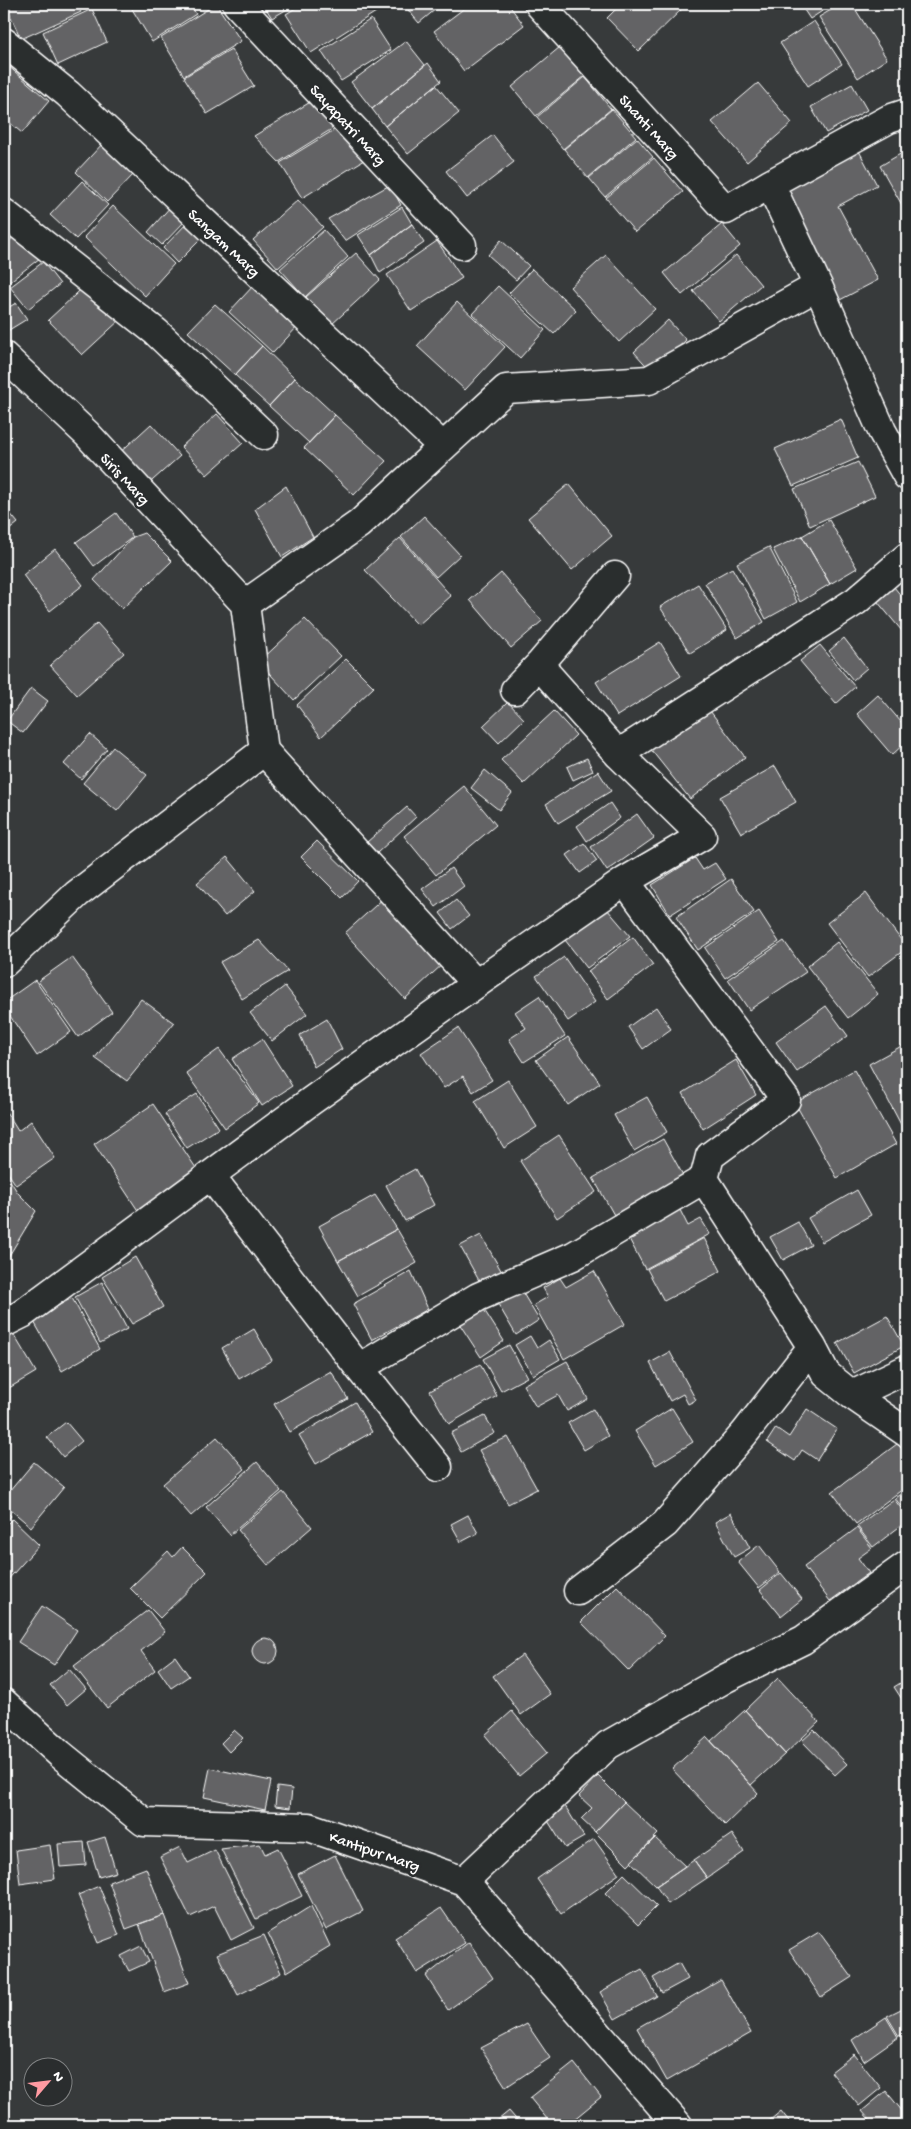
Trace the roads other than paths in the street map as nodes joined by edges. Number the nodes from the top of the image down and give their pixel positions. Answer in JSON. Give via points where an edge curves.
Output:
{"nodes":[{"id":1,"x":237,"y":4,"type":"edge"},
{"id":2,"x":539,"y":4,"type":"edge"},
{"id":3,"x":4,"y":42,"type":"edge"},
{"id":4,"x":907,"y":113,"type":"edge"},
{"id":5,"x":770,"y":184,"type":"junction"},
{"id":6,"x":4,"y":213,"type":"edge"},
{"id":7,"x":462,"y":245,"type":"dead end"},
{"id":8,"x":818,"y":286,"type":"junction"},
{"id":9,"x":4,"y":356,"type":"edge"},
{"id":10,"x":264,"y":435,"type":"dead end"},
{"id":11,"x":443,"y":447,"type":"junction"},
{"id":12,"x":907,"y":476,"type":"edge"},
{"id":13,"x":907,"y":557,"type":"edge"},
{"id":14,"x":615,"y":576,"type":"dead end"},
{"id":15,"x":245,"y":604,"type":"junction"},
{"id":16,"x":540,"y":665,"type":"junction"},
{"id":17,"x":515,"y":690,"type":"dead end"},
{"id":18,"x":264,"y":751,"type":"junction"},
{"id":19,"x":618,"y":754,"type":"junction"},
{"id":20,"x":626,"y":881,"type":"junction"},
{"id":21,"x":4,"y":963,"type":"edge"},
{"id":22,"x":476,"y":984,"type":"junction"},
{"id":23,"x":210,"y":1175,"type":"junction"},
{"id":24,"x":704,"y":1179,"type":"junction"},
{"id":25,"x":4,"y":1323,"type":"edge"},
{"id":26,"x":812,"y":1347,"type":"junction"},
{"id":27,"x":359,"y":1368,"type":"junction"},
{"id":28,"x":907,"y":1369,"type":"edge"},
{"id":29,"x":852,"y":1395,"type":"junction"},
{"id":30,"x":907,"y":1433,"type":"edge"},
{"id":31,"x":438,"y":1466,"type":"dead end"},
{"id":32,"x":907,"y":1565,"type":"edge"},
{"id":33,"x":578,"y":1590,"type":"dead end"},
{"id":34,"x":4,"y":1703,"type":"edge"},
{"id":35,"x":464,"y":1881,"type":"junction"},
{"id":36,"x":678,"y":2125,"type":"edge"}],
"edges":[{"from":1,"to":7,"type":"street","name":"Sayapatri Marg"},
{"from":2,"to":5,"type":"street","name":"Shanti Marg","via":[[726,210]]},
{"from":3,"to":11,"type":"street","name":"Sangam Marg","via":[[68,94]]},
{"from":4,"to":5,"type":"street","via":[[889,119]]},
{"from":5,"to":8,"type":"street"},
{"from":6,"to":10,"type":"street","via":[[156,332]]},
{"from":8,"to":11,"type":"street","via":[[649,380],[506,389]]},
{"from":8,"to":12,"type":"street","via":[[882,431]]},
{"from":9,"to":15,"type":"street","name":"Siris Marg","via":[[87,434]]},
{"from":11,"to":15,"type":"street","via":[[359,524]]},
{"from":13,"to":19,"type":"street","via":[[856,601]]},
{"from":14,"to":16,"type":"street"},
{"from":15,"to":18,"type":"street"},
{"from":16,"to":17,"type":"street"},
{"from":16,"to":19,"type":"street"},
{"from":18,"to":21,"type":"street","via":[[77,894]]},
{"from":18,"to":22,"type":"street"},
{"from":19,"to":20,"type":"street","via":[[702,836]]},
{"from":20,"to":22,"type":"street"},
{"from":20,"to":24,"type":"street","via":[[786,1100],[710,1156]]},
{"from":22,"to":23,"type":"street"},
{"from":23,"to":25,"type":"street","via":[[22,1314]]},
{"from":23,"to":27,"type":"street"},
{"from":24,"to":26,"type":"street"},
{"from":24,"to":27,"type":"street","via":[[573,1256],[478,1297]]},
{"from":26,"to":29,"type":"street","via":[[826,1374]]},
{"from":26,"to":33,"type":"street","via":[[744,1434],[665,1524]]},
{"from":27,"to":31,"type":"street"},
{"from":28,"to":29,"type":"street"},
{"from":29,"to":30,"type":"street"},
{"from":32,"to":35,"type":"street","via":[[803,1640],[726,1678],[608,1745]]},
{"from":34,"to":35,"type":"street","name":"Kantipur Marg","via":[[60,1754],[144,1822],[308,1827]]},
{"from":35,"to":36,"type":"street","name":"Kantipur Marg"}]}
